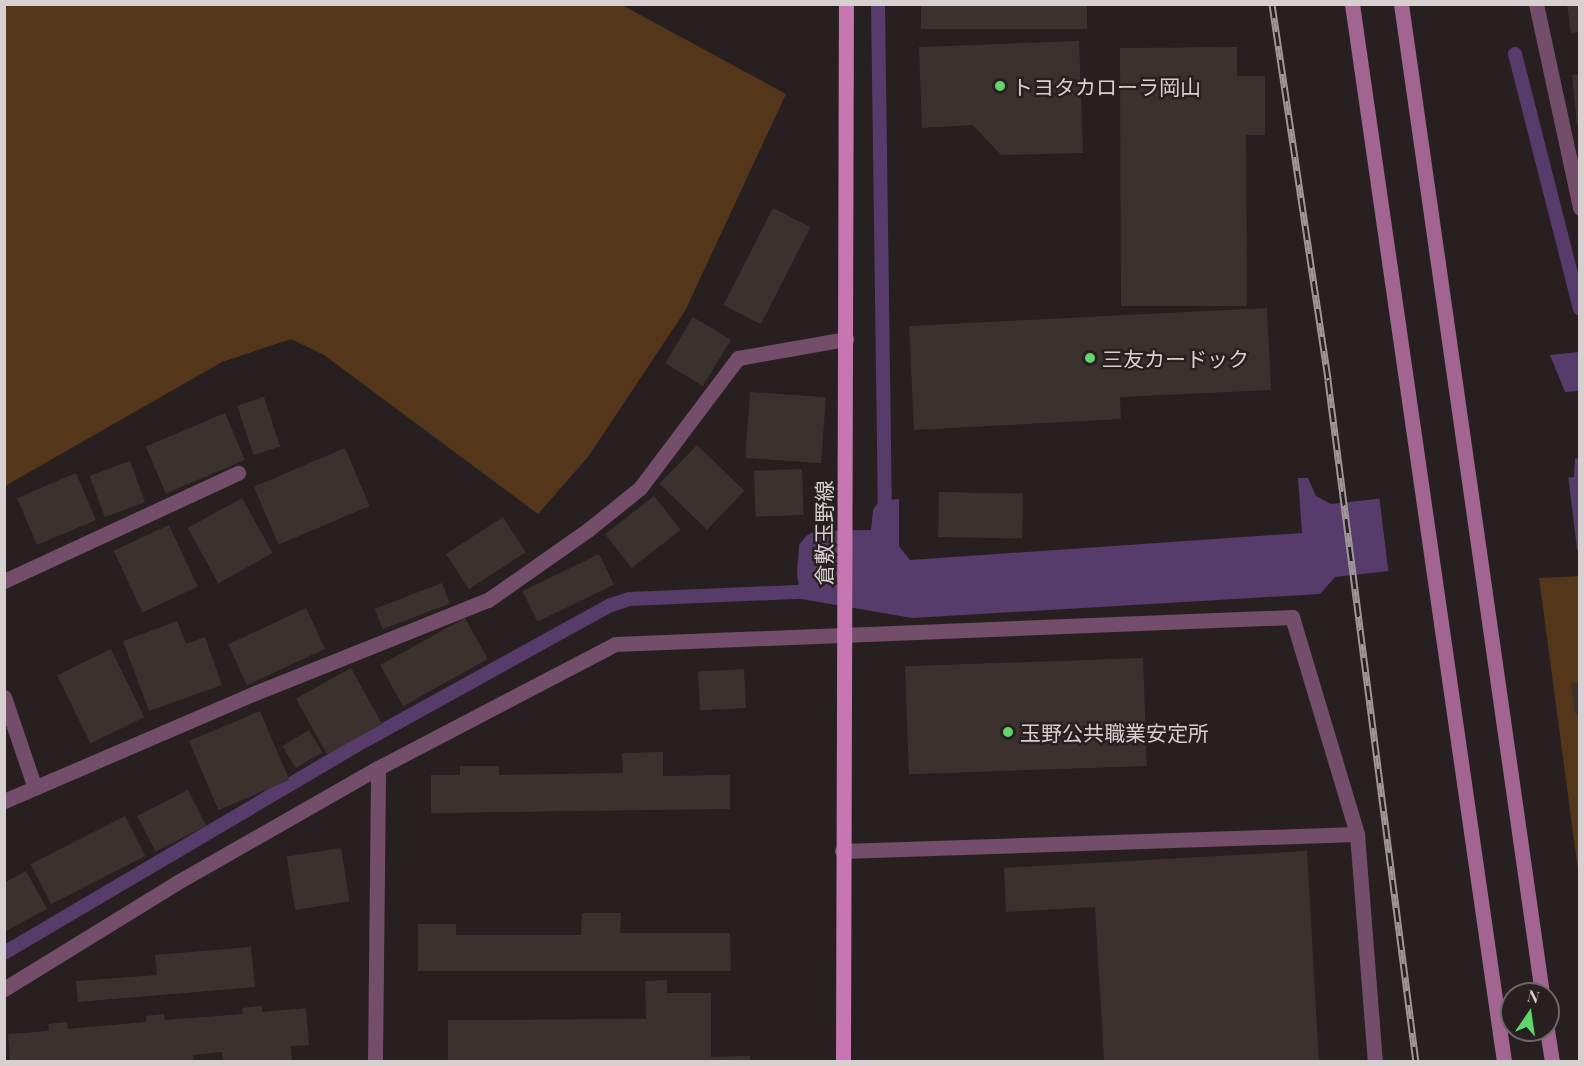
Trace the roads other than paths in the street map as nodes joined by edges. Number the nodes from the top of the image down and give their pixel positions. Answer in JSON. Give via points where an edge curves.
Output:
{"nodes":[{"id":1,"x":846,"y":4,"type":"edge"},
{"id":2,"x":1352,"y":4,"type":"edge"},
{"id":3,"x":1401,"y":4,"type":"edge"},
{"id":4,"x":1536,"y":4,"type":"edge"},
{"id":5,"x":1580,"y":208,"type":"edge"},
{"id":6,"x":846,"y":339,"type":"junction"},
{"id":7,"x":238,"y":473,"type":"dead end"},
{"id":8,"x":4,"y":581,"type":"edge"},
{"id":9,"x":843,"y":634,"type":"junction"},
{"id":10,"x":4,"y":697,"type":"edge"},
{"id":11,"x":378,"y":768,"type":"junction"},
{"id":12,"x":35,"y":788,"type":"junction"},
{"id":13,"x":4,"y":801,"type":"edge"},
{"id":14,"x":1358,"y":834,"type":"junction"},
{"id":15,"x":842,"y":851,"type":"junction"},
{"id":16,"x":1540,"y":982,"type":"edge"},
{"id":17,"x":4,"y":989,"type":"edge"},
{"id":18,"x":1548,"y":1042,"type":"edge"},
{"id":19,"x":375,"y":1062,"type":"edge"},
{"id":20,"x":843,"y":1062,"type":"edge"},
{"id":21,"x":1375,"y":1062,"type":"edge"},
{"id":22,"x":1504,"y":1062,"type":"edge"},
{"id":23,"x":1551,"y":1062,"type":"edge"}],
"edges":[{"from":1,"to":6,"type":"main road","name":"倉敷玉野線"},
{"from":2,"to":22,"type":"street"},
{"from":3,"to":16,"type":"street"},
{"from":4,"to":5,"type":"street"},
{"from":6,"to":9,"type":"main road","name":"倉敷玉野線"},
{"from":6,"to":12,"type":"street","via":[[738,358],[640,488],[488,600],[255,693]]},
{"from":7,"to":8,"type":"street"},
{"from":9,"to":11,"type":"street","via":[[615,644]]},
{"from":9,"to":14,"type":"street","via":[[1292,617]]},
{"from":9,"to":15,"type":"main road","name":"倉敷玉野線"},
{"from":10,"to":12,"type":"street"},
{"from":11,"to":17,"type":"street"},
{"from":11,"to":19,"type":"street"},
{"from":12,"to":13,"type":"street"},
{"from":14,"to":15,"type":"street"},
{"from":14,"to":21,"type":"street"},
{"from":15,"to":20,"type":"main road","name":"倉敷玉野線"},
{"from":18,"to":23,"type":"street"}]}
